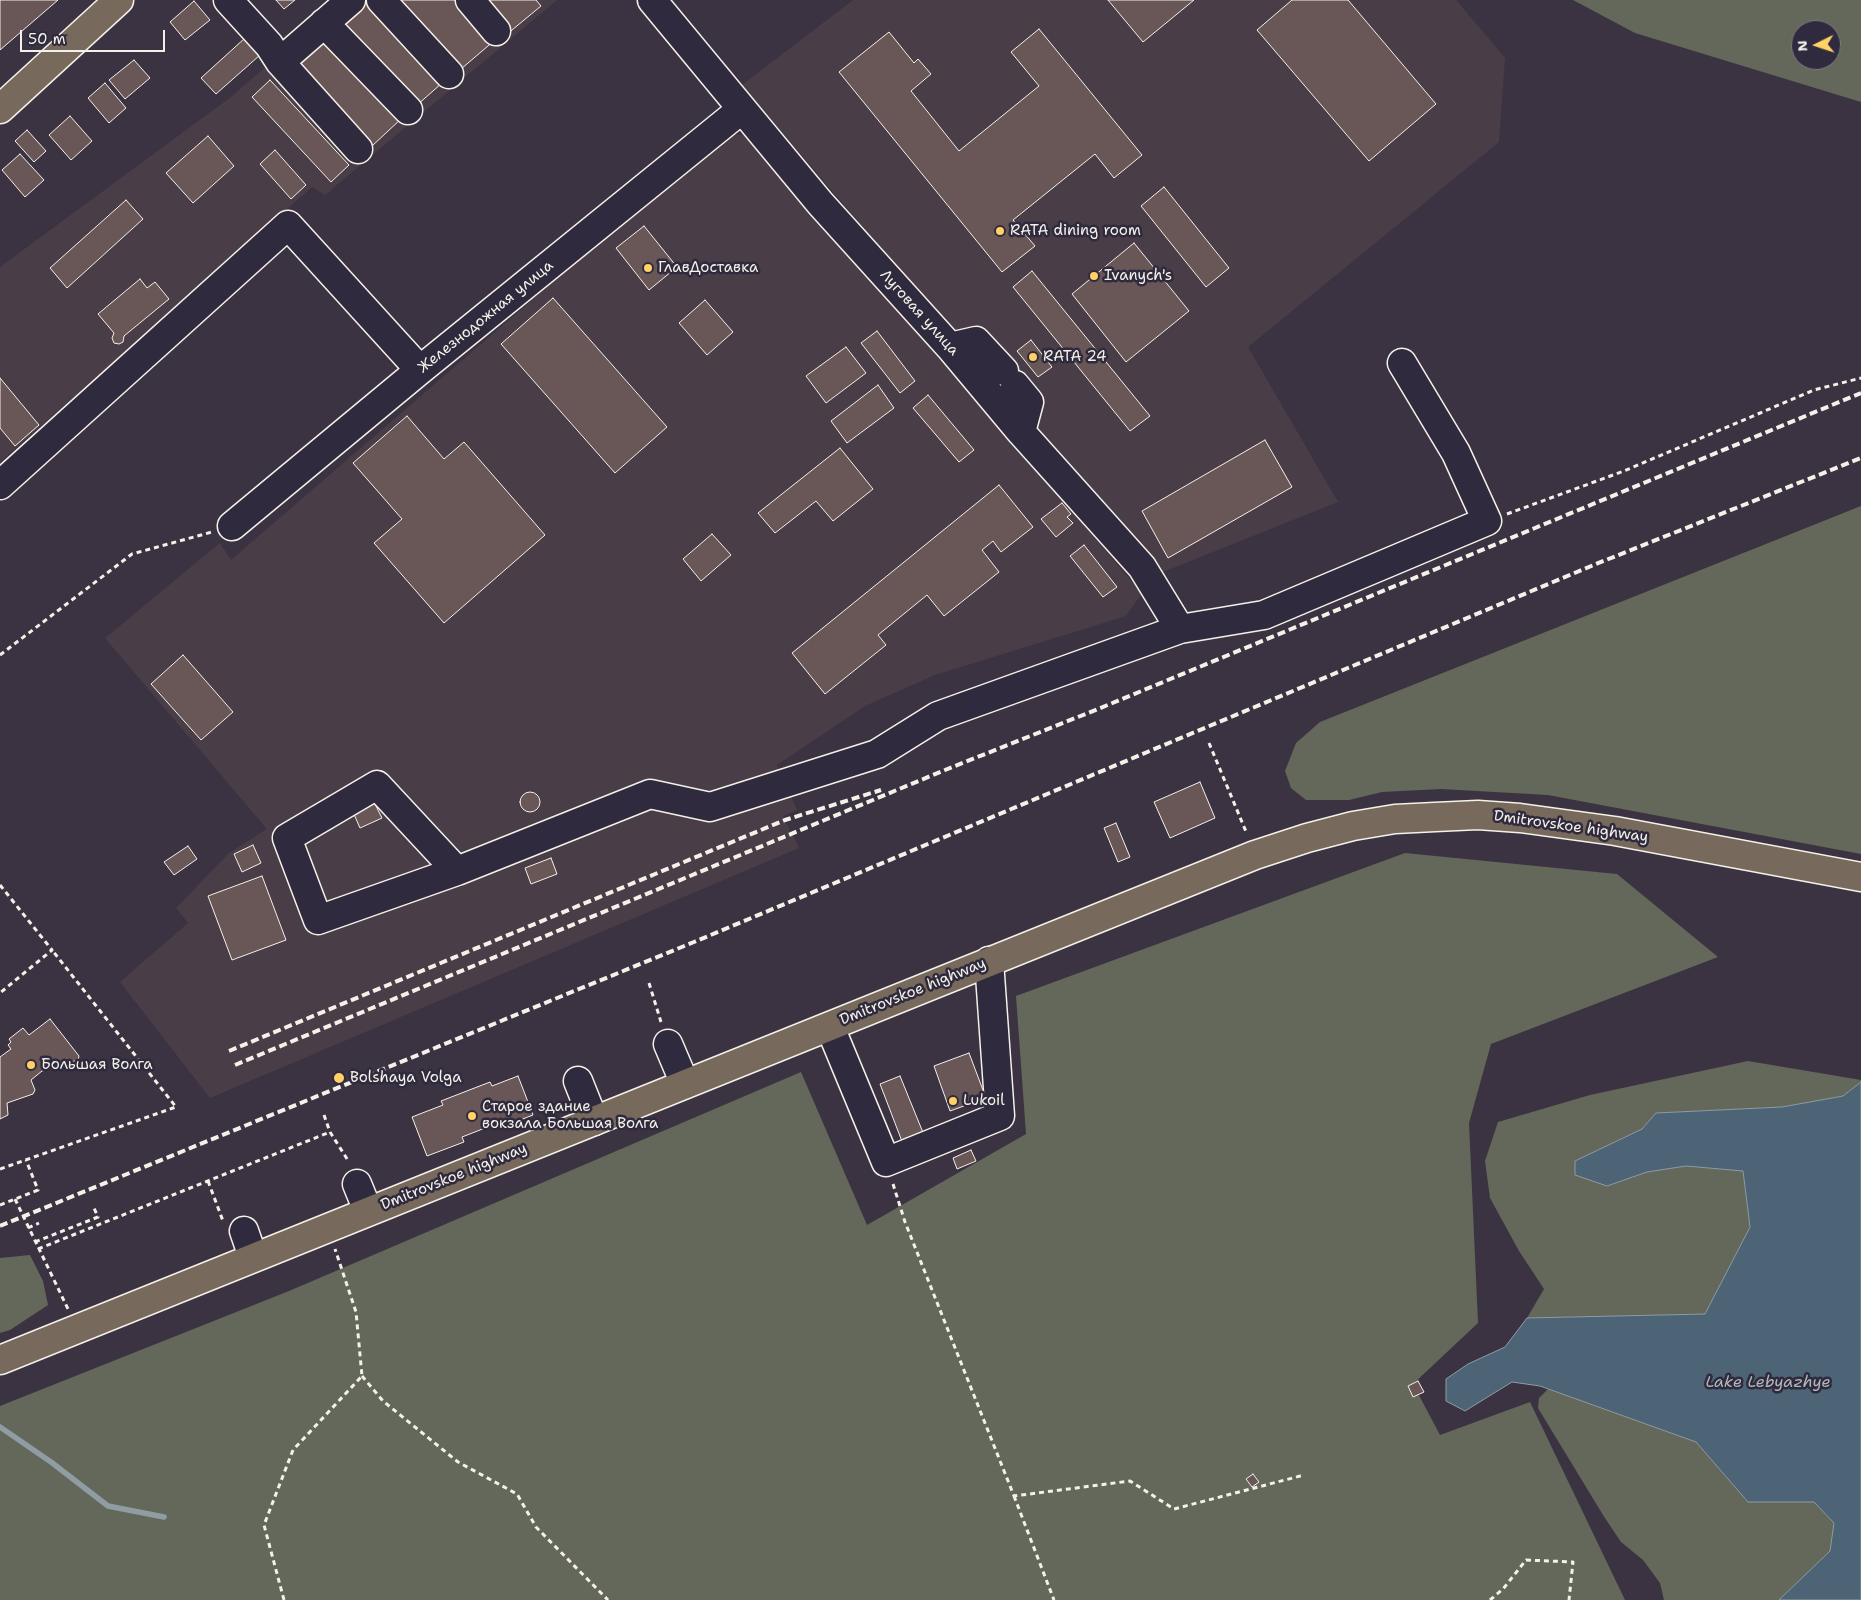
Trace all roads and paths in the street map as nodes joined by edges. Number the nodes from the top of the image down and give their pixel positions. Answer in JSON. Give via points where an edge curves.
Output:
{"nodes":[{"id":1,"x":120,"y":0,"type":"edge"},
{"id":2,"x":228,"y":0,"type":"edge"},
{"id":3,"x":351,"y":0,"type":"edge"},
{"id":4,"x":382,"y":0,"type":"edge"},
{"id":5,"x":470,"y":0,"type":"edge"},
{"id":6,"x":652,"y":0,"type":"edge"},
{"id":7,"x":324,"y":23,"type":"junction"},
{"id":8,"x":496,"y":31,"type":"dead end"},
{"id":9,"x":280,"y":62,"type":"junction"},
{"id":10,"x":449,"y":74,"type":"dead end"},
{"id":11,"x":0,"y":109,"type":"edge"},
{"id":12,"x":742,"y":109,"type":"junction"},
{"id":13,"x":408,"y":110,"type":"dead end"},
{"id":14,"x":358,"y":150,"type":"dead end"},
{"id":15,"x":950,"y":347,"type":"junction"},
{"id":16,"x":1402,"y":363,"type":"dead end"},
{"id":17,"x":420,"y":370,"type":"junction"},
{"id":18,"x":1861,"y":378,"type":"edge"},
{"id":19,"x":1021,"y":432,"type":"junction"},
{"id":20,"x":0,"y":485,"type":"edge"},
{"id":21,"x":1487,"y":521,"type":"junction"},
{"id":22,"x":232,"y":526,"type":"joint"},
{"id":23,"x":1180,"y":629,"type":"junction"},
{"id":24,"x":0,"y":655,"type":"edge"},
{"id":25,"x":1209,"y":743,"type":"dead end"},
{"id":26,"x":1255,"y":855,"type":"junction"},
{"id":27,"x":457,"y":871,"type":"junction"},
{"id":28,"x":1861,"y":877,"type":"edge"},
{"id":29,"x":0,"y":885,"type":"edge"},
{"id":30,"x":52,"y":950,"type":"junction"},
{"id":31,"x":989,"y":961,"type":"junction"},
{"id":32,"x":649,"y":982,"type":"dead end"},
{"id":33,"x":0,"y":992,"type":"edge"},
{"id":34,"x":830,"y":1026,"type":"junction"},
{"id":35,"x":668,"y":1044,"type":"joint"},
{"id":36,"x":578,"y":1081,"type":"dead end"},
{"id":37,"x":685,"y":1084,"type":"junction"},
{"id":38,"x":324,"y":1115,"type":"dead end"},
{"id":39,"x":594,"y":1121,"type":"junction"},
{"id":40,"x":330,"y":1132,"type":"junction"},
{"id":41,"x":26,"y":1160,"type":"junction"},
{"id":42,"x":886,"y":1162,"type":"junction"},
{"id":43,"x":0,"y":1170,"type":"edge"},
{"id":44,"x":353,"y":1173,"type":"joint"},
{"id":45,"x":208,"y":1181,"type":"junction"},
{"id":46,"x":15,"y":1199,"type":"junction"},
{"id":47,"x":0,"y":1205,"type":"edge"},
{"id":48,"x":94,"y":1208,"type":"dead end"},
{"id":49,"x":368,"y":1211,"type":"junction"},
{"id":50,"x":39,"y":1223,"type":"dead end"},
{"id":51,"x":234,"y":1227,"type":"joint"},
{"id":52,"x":327,"y":1227,"type":"junction"},
{"id":53,"x":28,"y":1228,"type":"junction"},
{"id":54,"x":35,"y":1242,"type":"junction"},
{"id":55,"x":38,"y":1248,"type":"junction"},
{"id":56,"x":253,"y":1257,"type":"junction"},
{"id":57,"x":70,"y":1315,"type":"dead end"},
{"id":58,"x":0,"y":1360,"type":"edge"},
{"id":59,"x":362,"y":1376,"type":"junction"},
{"id":60,"x":1304,"y":1475,"type":"dead end"},
{"id":61,"x":1014,"y":1496,"type":"junction"},
{"id":62,"x":284,"y":1600,"type":"edge"},
{"id":63,"x":608,"y":1600,"type":"edge"},
{"id":64,"x":1054,"y":1600,"type":"edge"},
{"id":65,"x":1490,"y":1600,"type":"edge"},
{"id":66,"x":1569,"y":1600,"type":"edge"}],
"edges":[{"from":1,"to":11,"type":"main road"},
{"from":2,"to":9,"type":"street"},
{"from":3,"to":7,"type":"street"},
{"from":4,"to":10,"type":"street"},
{"from":5,"to":8,"type":"street"},
{"from":6,"to":12,"type":"street","name":"Луговая улица"},
{"from":7,"to":9,"type":"street"},
{"from":7,"to":13,"type":"street"},
{"from":9,"to":14,"type":"street"},
{"from":12,"to":15,"type":"street","name":"Луговая улица","via":[[820,203]]},
{"from":12,"to":17,"type":"street","name":"Железнодожная улица"},
{"from":15,"to":19,"type":"street","name":"Луговая улица"},
{"from":15,"to":19,"type":"street","via":[[976,341],[1009,378],[1029,402]]},
{"from":16,"to":21,"type":"street","via":[[1456,453]]},
{"from":17,"to":20,"type":"street","via":[[288,225]]},
{"from":17,"to":22,"type":"street","name":"Железнодожная улица"},
{"from":18,"to":21,"type":"path","via":[[1814,390],[1624,471]]},
{"from":19,"to":23,"type":"street","name":"Луговая улица","via":[[1142,567]]},
{"from":21,"to":23,"type":"street","via":[[1264,615]]},
{"from":22,"to":24,"type":"path","via":[[132,554]]},
{"from":23,"to":27,"type":"street","via":[[938,716],[877,754],[710,808],[650,794]]},
{"from":25,"to":26,"type":"path"},
{"from":26,"to":28,"type":"main road","name":"Dmitrovskoe highway","via":[[1352,826],[1395,819],[1478,815],[1615,831]]},
{"from":26,"to":31,"type":"main road","name":"Dmitrovskoe highway"},
{"from":27,"to":27,"type":"street","via":[[377,785],[287,838],[318,920]]},
{"from":29,"to":30,"type":"path"},
{"from":30,"to":33,"type":"path"},
{"from":30,"to":41,"type":"path","via":[[176,1108]]},
{"from":31,"to":34,"type":"main road","name":"Dmitrovskoe highway"},
{"from":31,"to":42,"type":"street","via":[[1000,1116]]},
{"from":32,"to":35,"type":"path"},
{"from":34,"to":37,"type":"main road","name":"Dmitrovskoe highway"},
{"from":34,"to":42,"type":"street"},
{"from":35,"to":37,"type":"street"},
{"from":36,"to":39,"type":"street"},
{"from":37,"to":39,"type":"main road","name":"Dmitrovskoe highway"},
{"from":38,"to":40,"type":"path"},
{"from":39,"to":49,"type":"main road","name":"Dmitrovskoe highway"},
{"from":40,"to":44,"type":"path"},
{"from":40,"to":45,"type":"path"},
{"from":41,"to":43,"type":"path"},
{"from":41,"to":46,"type":"path","via":[[38,1190]]},
{"from":42,"to":61,"type":"path","via":[[905,1222]]},
{"from":44,"to":49,"type":"street"},
{"from":45,"to":51,"type":"path"},
{"from":45,"to":55,"type":"path"},
{"from":46,"to":47,"type":"path"},
{"from":46,"to":53,"type":"path"},
{"from":48,"to":54,"type":"path","via":[[98,1216]]},
{"from":49,"to":52,"type":"main road","name":"Dmitrovskoe highway"},
{"from":50,"to":53,"type":"path"},
{"from":51,"to":56,"type":"street"},
{"from":52,"to":56,"type":"main road","name":"Dmitrovskoe highway"},
{"from":52,"to":59,"type":"path","via":[[356,1312]]},
{"from":53,"to":54,"type":"path"},
{"from":54,"to":55,"type":"path"},
{"from":55,"to":57,"type":"path"},
{"from":56,"to":58,"type":"main road","name":"Dmitrovskoe highway"},
{"from":59,"to":62,"type":"path","via":[[294,1450],[264,1525]]},
{"from":59,"to":63,"type":"path","via":[[383,1401],[458,1462],[517,1494],[536,1527]]},
{"from":60,"to":61,"type":"path","via":[[1174,1509],[1130,1481]]},
{"from":61,"to":64,"type":"path"},
{"from":65,"to":66,"type":"path","via":[[1526,1560],[1572,1562]]}]}
